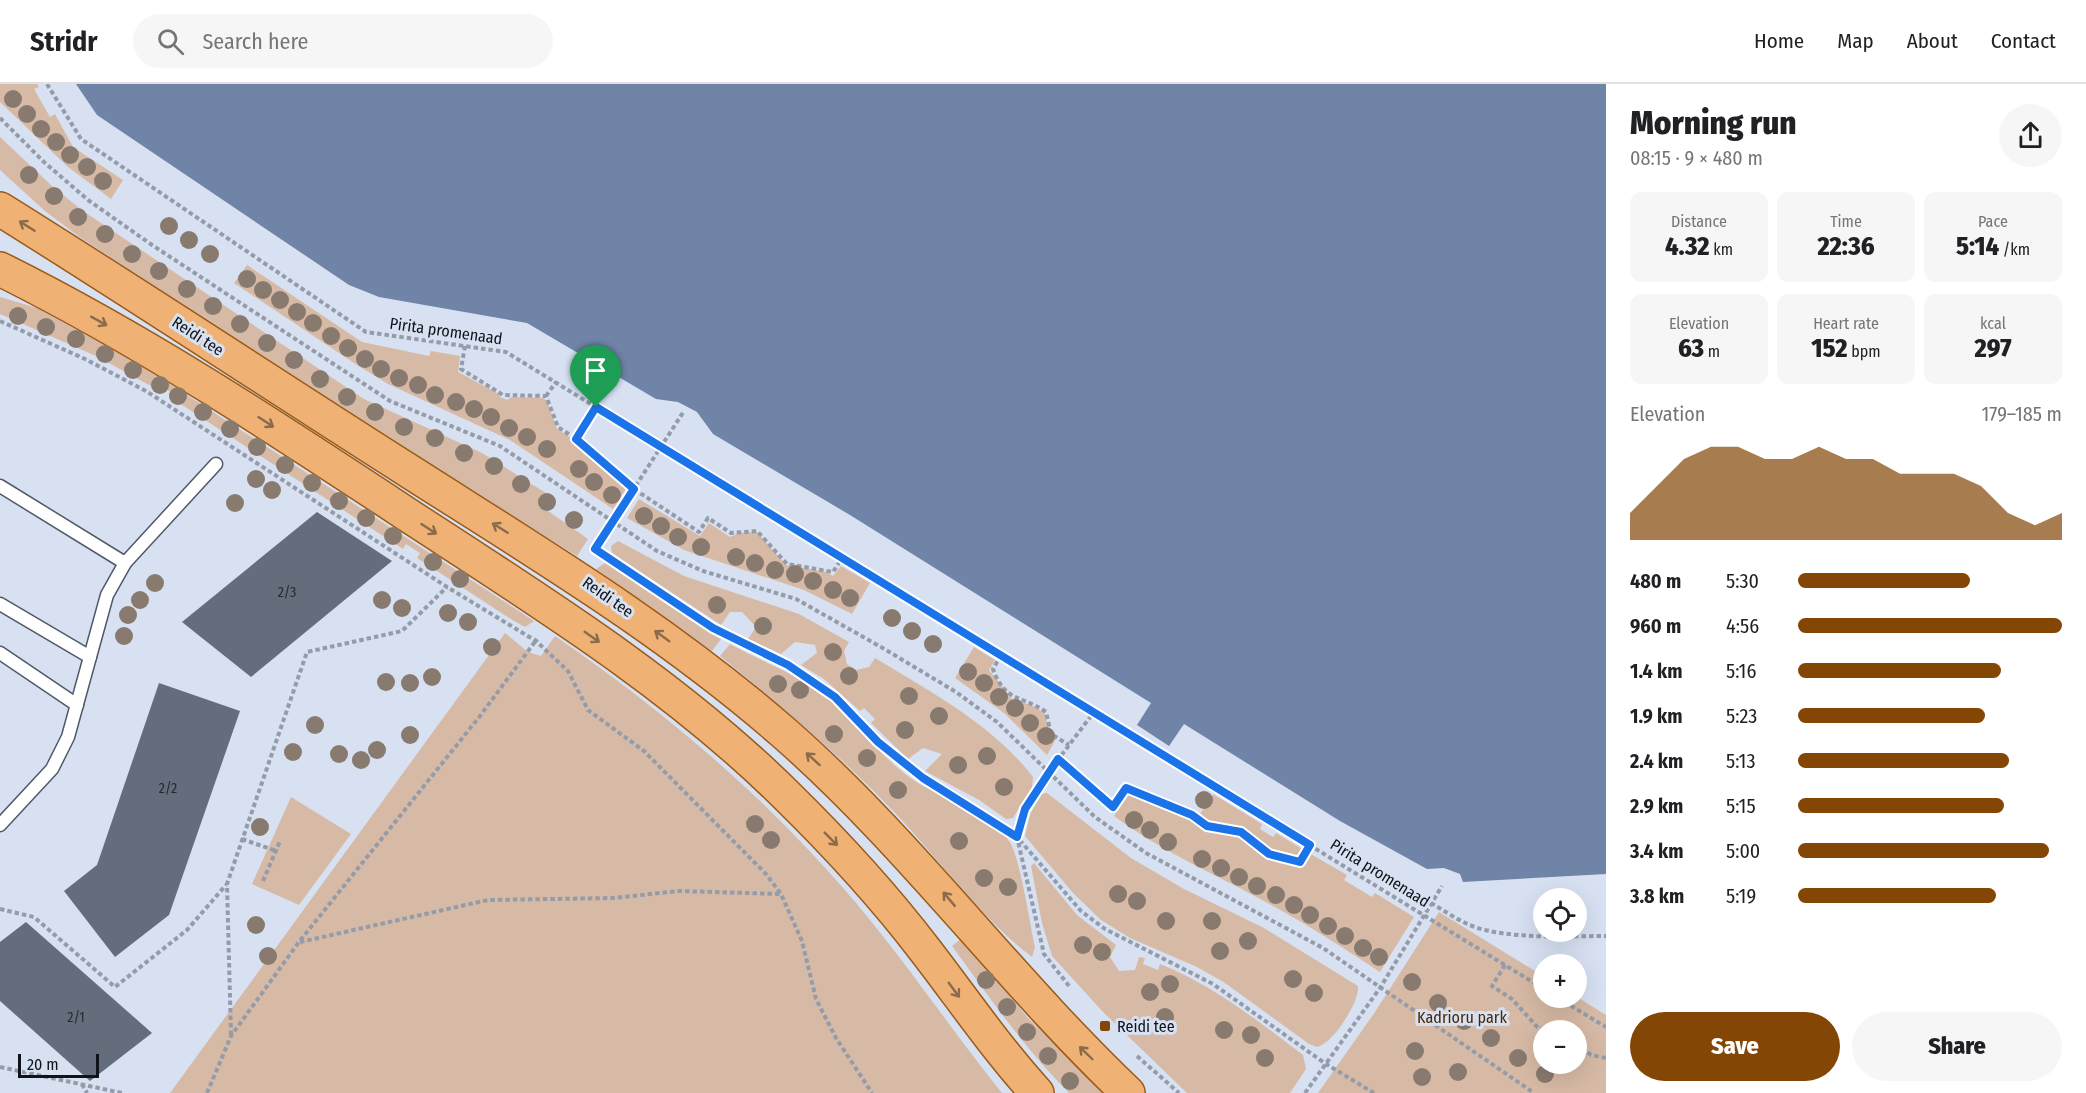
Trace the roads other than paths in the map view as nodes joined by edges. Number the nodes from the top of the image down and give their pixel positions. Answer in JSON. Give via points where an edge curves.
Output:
{"nodes":[{"id":1,"x":0,"y":209,"type":"edge"},
{"id":2,"x":0,"y":268,"type":"edge"},
{"id":3,"x":216,"y":464,"type":"dead end"},
{"id":4,"x":0,"y":486,"type":"edge"},
{"id":5,"x":125,"y":563,"type":"junction"},
{"id":6,"x":0,"y":604,"type":"edge"},
{"id":7,"x":0,"y":652,"type":"edge"},
{"id":8,"x":90,"y":657,"type":"junction"},
{"id":9,"x":77,"y":705,"type":"junction"},
{"id":10,"x":0,"y":825,"type":"edge"},
{"id":11,"x":1037,"y":1093,"type":"edge"},
{"id":12,"x":1128,"y":1093,"type":"edge"}],
"edges":[{"from":12,"to":1,"type":"main road","name":"Reidi tee","one_way":true,"via":[[1044,1010],[846,789],[701,664],[577,576]]},
{"from":2,"to":11,"type":"main road","one_way":true,"via":[[167,359],[555,611],[668,693],[728,741],[837,846]]},
{"from":3,"to":5,"type":"lane"},
{"from":4,"to":5,"type":"lane"},
{"from":5,"to":8,"type":"lane","via":[[107,595]]},
{"from":6,"to":8,"type":"lane"},
{"from":7,"to":9,"type":"lane"},
{"from":8,"to":9,"type":"lane"},
{"from":9,"to":10,"type":"lane","via":[[68,737],[52,769]]}]}
